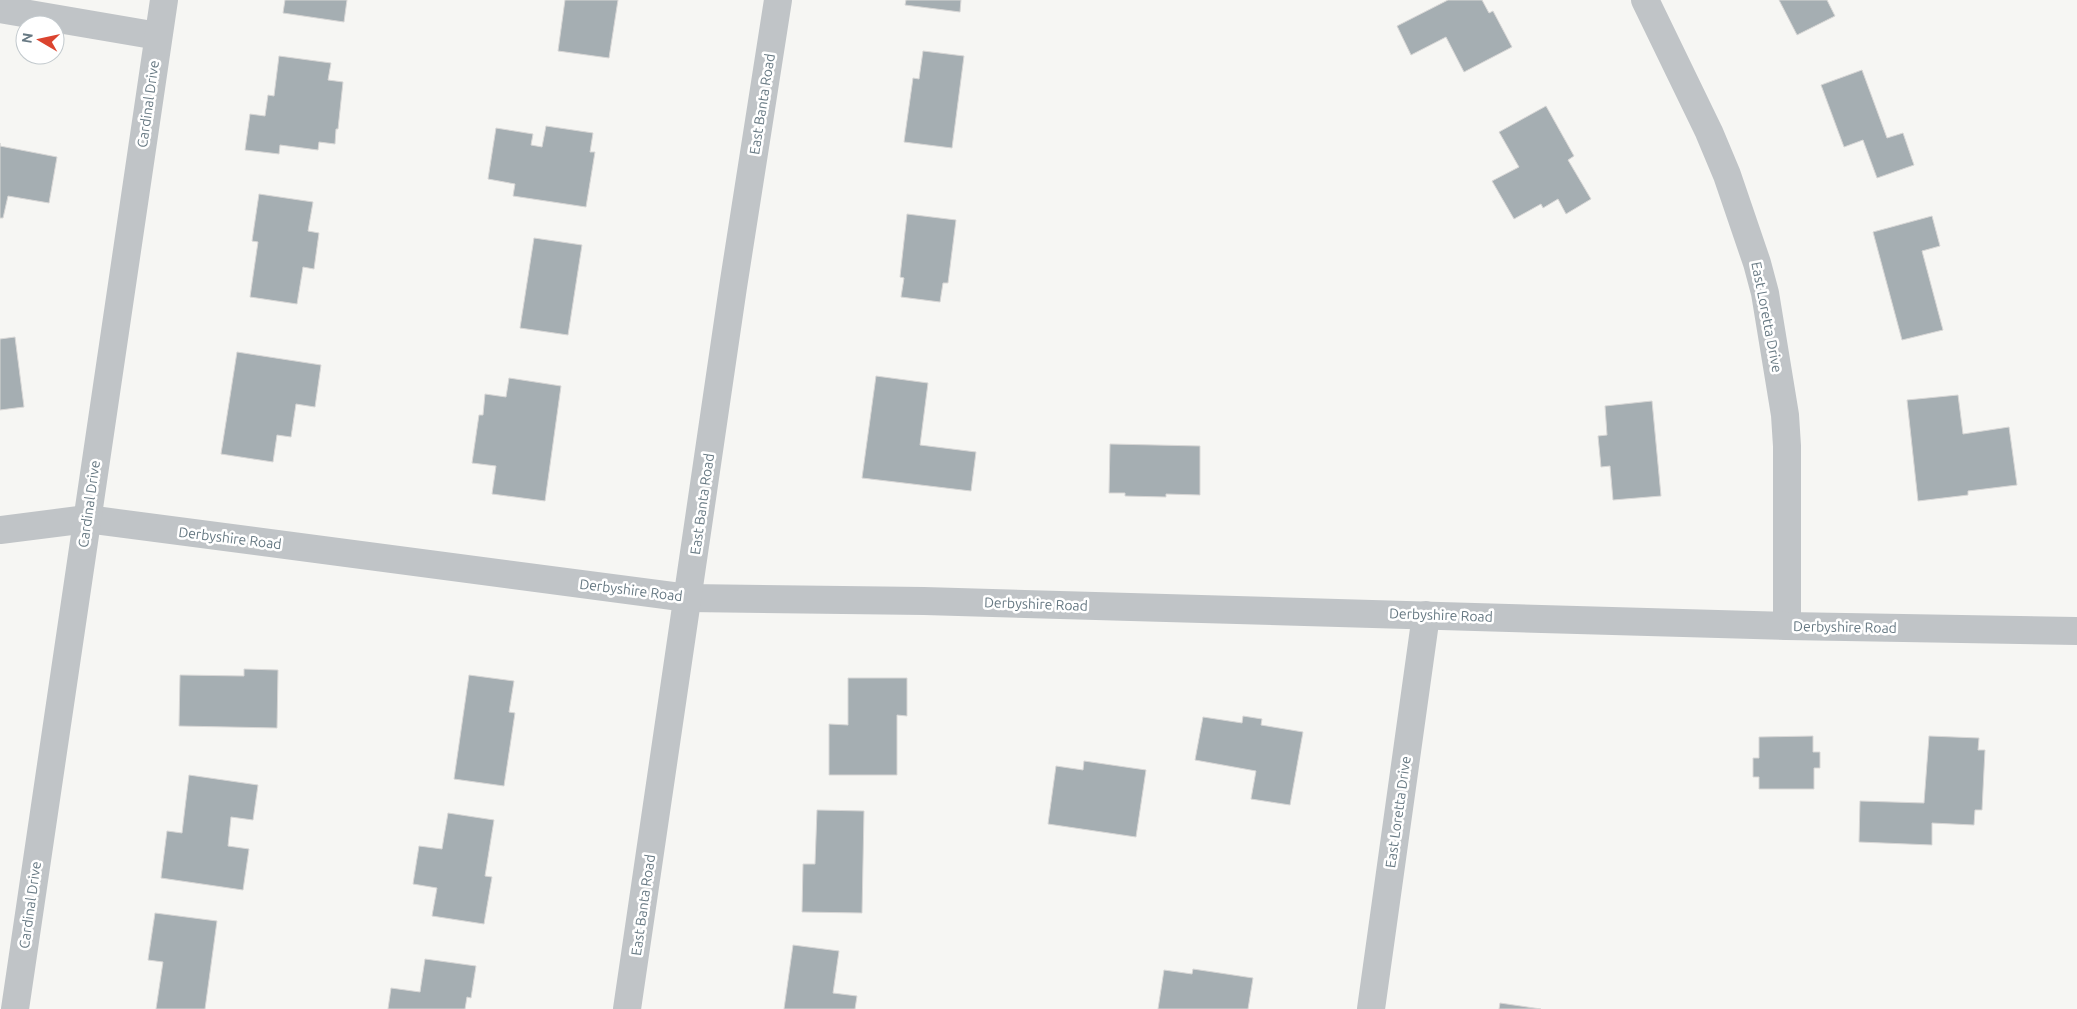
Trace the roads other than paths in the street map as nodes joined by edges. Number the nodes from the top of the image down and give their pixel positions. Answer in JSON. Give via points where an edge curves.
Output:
{"nodes":[{"id":1,"x":164,"y":0,"type":"edge"},
{"id":2,"x":778,"y":0,"type":"edge"},
{"id":3,"x":1645,"y":0,"type":"edge"},
{"id":4,"x":0,"y":9,"type":"edge"},
{"id":5,"x":158,"y":36,"type":"junction"},
{"id":6,"x":87,"y":519,"type":"junction"},
{"id":7,"x":0,"y":530,"type":"edge"},
{"id":8,"x":688,"y":598,"type":"junction"},
{"id":9,"x":1426,"y":615,"type":"junction"},
{"id":10,"x":1787,"y":626,"type":"junction"},
{"id":11,"x":2077,"y":631,"type":"edge"},
{"id":12,"x":15,"y":1009,"type":"edge"},
{"id":13,"x":627,"y":1009,"type":"edge"},
{"id":14,"x":1371,"y":1009,"type":"edge"}],
"edges":[{"from":1,"to":5,"type":"street","name":"Cardinal Drive"},
{"from":2,"to":8,"type":"street","name":"East Banta Road"},
{"from":3,"to":10,"type":"street","name":"East Loretta Drive","via":[[1727,174],[1765,293],[1785,415]]},
{"from":4,"to":5,"type":"street"},
{"from":5,"to":6,"type":"street","name":"Cardinal Drive"},
{"from":6,"to":7,"type":"street","name":"Derbyshire Road"},
{"from":6,"to":8,"type":"street","name":"Derbyshire Road"},
{"from":6,"to":12,"type":"street","name":"Cardinal Drive"},
{"from":8,"to":9,"type":"street","name":"Derbyshire Road"},
{"from":8,"to":13,"type":"street","name":"East Banta Road"},
{"from":9,"to":10,"type":"street","name":"Derbyshire Road"},
{"from":9,"to":14,"type":"street","name":"East Loretta Drive"},
{"from":10,"to":11,"type":"street","name":"Derbyshire Road"}]}
